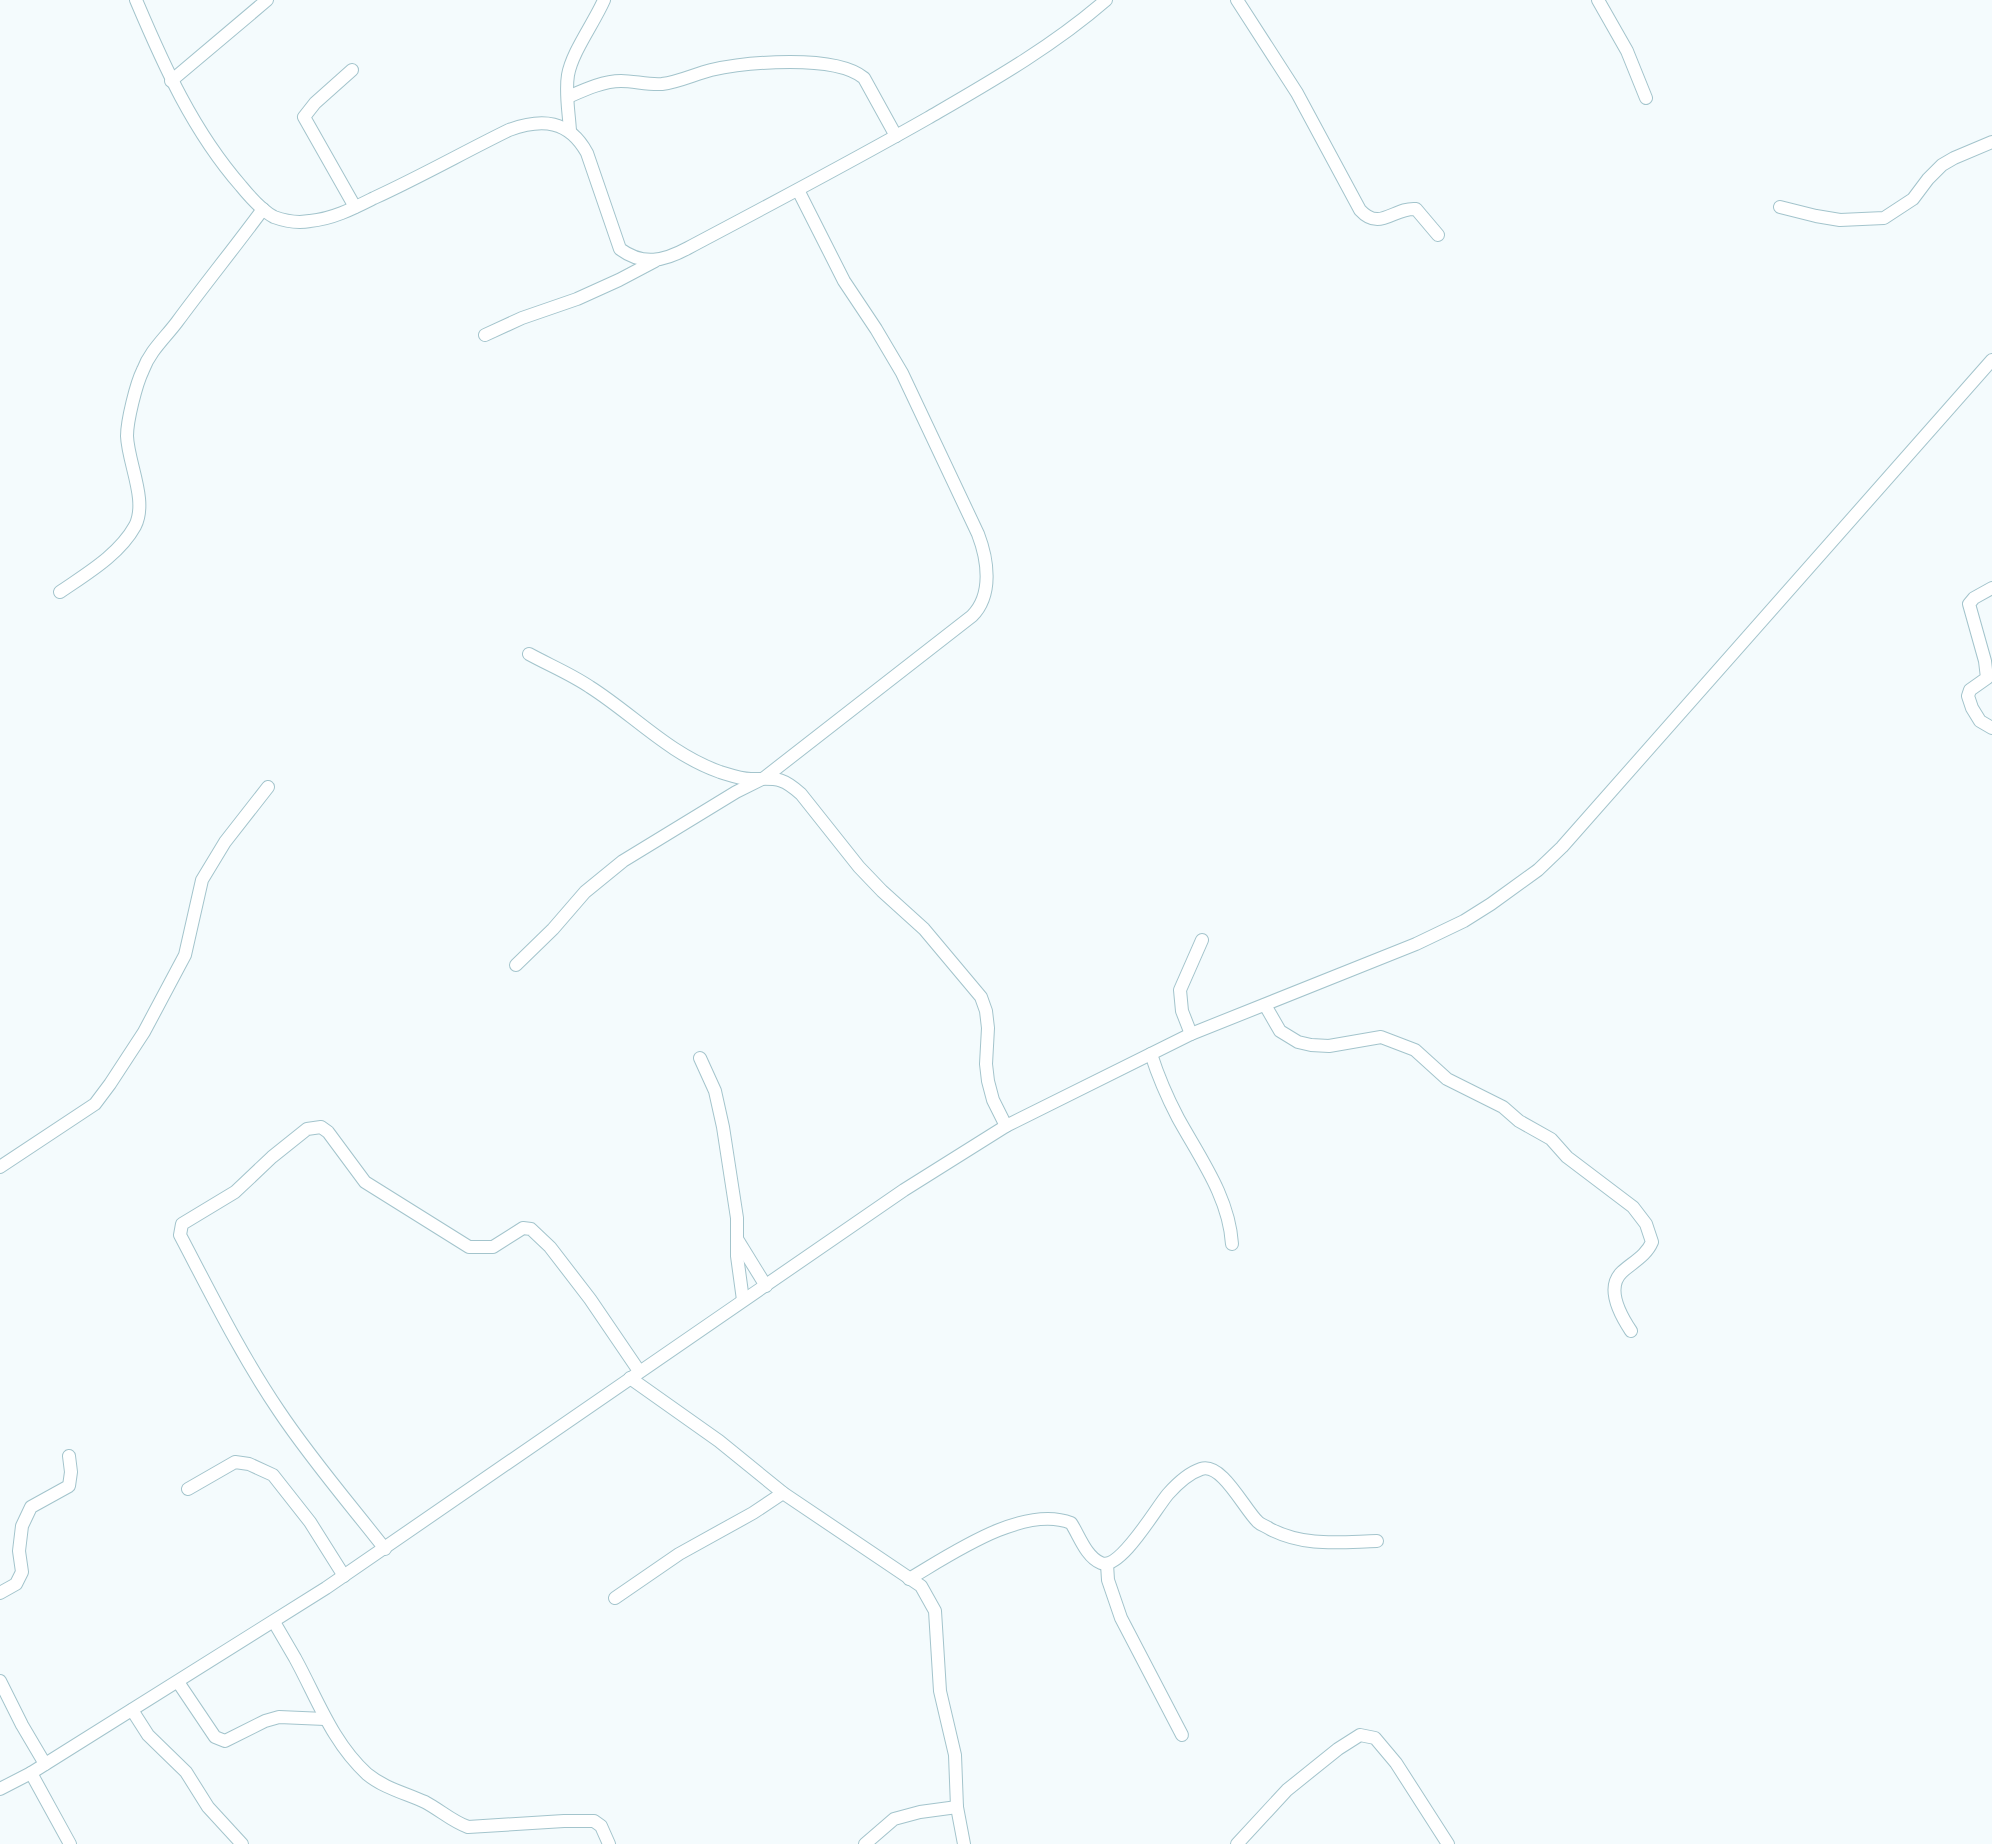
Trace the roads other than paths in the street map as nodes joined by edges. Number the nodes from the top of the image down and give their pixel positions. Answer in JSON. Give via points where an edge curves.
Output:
{"nodes":[{"id":1,"x":136,"y":0,"type":"edge"},
{"id":2,"x":267,"y":0,"type":"edge"},
{"id":3,"x":604,"y":0,"type":"edge"},
{"id":4,"x":1106,"y":0,"type":"edge"},
{"id":5,"x":1237,"y":0,"type":"edge"},
{"id":6,"x":1598,"y":0,"type":"edge"},
{"id":7,"x":352,"y":70,"type":"dead end"},
{"id":8,"x":171,"y":81,"type":"junction"},
{"id":9,"x":568,"y":97,"type":"junction"},
{"id":10,"x":1646,"y":98,"type":"dead end"},
{"id":11,"x":570,"y":131,"type":"junction"},
{"id":12,"x":896,"y":136,"type":"junction"},
{"id":13,"x":1992,"y":142,"type":"edge"},
{"id":14,"x":798,"y":190,"type":"junction"},
{"id":15,"x":355,"y":207,"type":"junction"},
{"id":16,"x":1780,"y":207,"type":"dead end"},
{"id":17,"x":263,"y":209,"type":"junction"},
{"id":18,"x":1438,"y":235,"type":"dead end"},
{"id":19,"x":656,"y":260,"type":"junction"},
{"id":20,"x":485,"y":335,"type":"dead end"},
{"id":21,"x":1992,"y":360,"type":"edge"},
{"id":22,"x":1992,"y":588,"type":"edge"},
{"id":23,"x":60,"y":592,"type":"dead end"},
{"id":24,"x":530,"y":654,"type":"dead end"},
{"id":25,"x":1989,"y":677,"type":"edge"},
{"id":26,"x":1992,"y":728,"type":"edge"},
{"id":27,"x":764,"y":778,"type":"junction"},
{"id":28,"x":268,"y":787,"type":"dead end"},
{"id":29,"x":1202,"y":940,"type":"dead end"},
{"id":30,"x":516,"y":966,"type":"dead end"},
{"id":31,"x":1265,"y":1005,"type":"junction"},
{"id":32,"x":1191,"y":1034,"type":"junction"},
{"id":33,"x":1151,"y":1054,"type":"junction"},
{"id":34,"x":700,"y":1058,"type":"dead end"},
{"id":35,"x":1006,"y":1126,"type":"junction"},
{"id":36,"x":0,"y":1167,"type":"edge"},
{"id":37,"x":736,"y":1238,"type":"junction"},
{"id":38,"x":1232,"y":1244,"type":"dead end"},
{"id":39,"x":766,"y":1286,"type":"junction"},
{"id":40,"x":743,"y":1300,"type":"junction"},
{"id":41,"x":1631,"y":1332,"type":"dead end"},
{"id":42,"x":634,"y":1375,"type":"junction"},
{"id":43,"x":69,"y":1456,"type":"dead end"},
{"id":44,"x":188,"y":1489,"type":"dead end"},
{"id":45,"x":783,"y":1493,"type":"junction"},
{"id":46,"x":1377,"y":1541,"type":"dead end"},
{"id":47,"x":385,"y":1549,"type":"junction"},
{"id":48,"x":1107,"y":1564,"type":"junction"},
{"id":49,"x":344,"y":1576,"type":"junction"},
{"id":50,"x":909,"y":1579,"type":"junction"},
{"id":51,"x":0,"y":1593,"type":"edge"},
{"id":52,"x":615,"y":1598,"type":"dead end"},
{"id":53,"x":274,"y":1622,"type":"junction"},
{"id":54,"x":0,"y":1681,"type":"edge"},
{"id":55,"x":178,"y":1682,"type":"junction"},
{"id":56,"x":132,"y":1710,"type":"junction"},
{"id":57,"x":325,"y":1719,"type":"junction"},
{"id":58,"x":1182,"y":1735,"type":"dead end"},
{"id":59,"x":45,"y":1764,"type":"junction"},
{"id":60,"x":31,"y":1773,"type":"junction"},
{"id":61,"x":0,"y":1789,"type":"edge"},
{"id":62,"x":957,"y":1807,"type":"junction"},
{"id":63,"x":70,"y":1844,"type":"edge"},
{"id":64,"x":242,"y":1844,"type":"edge"},
{"id":65,"x":609,"y":1844,"type":"edge"},
{"id":66,"x":865,"y":1844,"type":"edge"},
{"id":67,"x":964,"y":1844,"type":"edge"},
{"id":68,"x":1237,"y":1844,"type":"edge"},
{"id":69,"x":1448,"y":1844,"type":"edge"}],
"edges":[{"from":1,"to":8,"type":"street"},
{"from":2,"to":8,"type":"street"},
{"from":3,"to":9,"type":"street","via":[[568,74]]},
{"from":4,"to":12,"type":"street","via":[[1052,43]]},
{"from":5,"to":18,"type":"street","via":[[1297,93],[1360,210],[1379,220],[1407,208],[1416,209]]},
{"from":6,"to":10,"type":"street","via":[[1627,51]]},
{"from":7,"to":15,"type":"street","via":[[304,117]]},
{"from":8,"to":17,"type":"street","via":[[210,148]]},
{"from":9,"to":11,"type":"street"},
{"from":9,"to":12,"type":"street","via":[[618,81],[662,84],[741,64],[826,64],[846,67],[864,78]]},
{"from":11,"to":15,"type":"street","via":[[545,123],[509,130]]},
{"from":11,"to":19,"type":"street","via":[[587,153],[620,249],[634,258]]},
{"from":12,"to":14,"type":"street"},
{"from":13,"to":16,"type":"street","via":[[1942,165],[1912,199],[1884,218],[1840,220]]},
{"from":14,"to":19,"type":"street","via":[[680,253]]},
{"from":14,"to":27,"type":"street","via":[[844,281],[902,374],[978,534],[987,580],[972,616]]},
{"from":15,"to":17,"type":"street","via":[[310,222],[275,217]]},
{"from":17,"to":23,"type":"street","via":[[150,354],[142,372],[127,433],[138,492],[135,525],[122,545]]},
{"from":19,"to":20,"type":"street","via":[[577,299]]},
{"from":21,"to":31,"type":"street","via":[[1620,783],[1538,870],[1464,921],[1416,945]]},
{"from":22,"to":25,"type":"street","via":[[1969,604]]},
{"from":24,"to":27,"type":"street","via":[[590,687],[689,758],[735,777]]},
{"from":25,"to":26,"type":"street","via":[[1970,690],[1968,696],[1980,721]]},
{"from":27,"to":30,"type":"street","via":[[623,861],[585,892]]},
{"from":27,"to":35,"type":"street","via":[[792,785],[801,794],[859,867],[924,929],[981,997],[988,1028],[988,1081]]},
{"from":28,"to":36,"type":"street","via":[[225,842],[202,880],[185,955],[144,1032],[110,1084],[95,1104]]},
{"from":29,"to":32,"type":"street","via":[[1180,990],[1182,1011]]},
{"from":31,"to":32,"type":"street"},
{"from":31,"to":41,"type":"street","via":[[1280,1031],[1298,1042],[1329,1046],[1381,1037],[1415,1050],[1446,1079],[1503,1107],[1551,1139],[1567,1157],[1633,1207],[1646,1224],[1652,1242],[1615,1284],[1621,1316]]},
{"from":32,"to":33,"type":"street"},
{"from":33,"to":35,"type":"street"},
{"from":33,"to":38,"type":"street","via":[[1163,1087],[1215,1184],[1231,1228]]},
{"from":34,"to":37,"type":"street","via":[[715,1091],[723,1127],[737,1218]]},
{"from":35,"to":39,"type":"street","via":[[903,1190]]},
{"from":37,"to":39,"type":"street"},
{"from":37,"to":40,"type":"street"},
{"from":39,"to":40,"type":"street"},
{"from":40,"to":42,"type":"street"},
{"from":42,"to":45,"type":"street"},
{"from":42,"to":47,"type":"street"},
{"from":42,"to":47,"type":"street","via":[[590,1299],[550,1247],[531,1230],[523,1228],[493,1247],[469,1247],[365,1182],[328,1132],[321,1127],[307,1129],[236,1192],[182,1224],[180,1235],[278,1409]]},
{"from":43,"to":51,"type":"street","via":[[69,1486],[31,1507],[22,1526],[22,1572],[16,1584]]},
{"from":44,"to":49,"type":"street","via":[[235,1462],[273,1475],[310,1522]]},
{"from":45,"to":50,"type":"street"},
{"from":45,"to":52,"type":"street","via":[[679,1554]]},
{"from":46,"to":48,"type":"street","via":[[1315,1543],[1282,1535],[1259,1522],[1220,1474],[1210,1468],[1201,1469],[1177,1485],[1129,1547]]},
{"from":47,"to":49,"type":"street"},
{"from":48,"to":50,"type":"street","via":[[1094,1559],[1071,1523],[1053,1519],[1013,1525],[984,1535]]},
{"from":48,"to":58,"type":"street","via":[[1108,1580],[1121,1618]]},
{"from":49,"to":53,"type":"street"},
{"from":50,"to":62,"type":"street","via":[[921,1586],[936,1611],[940,1691],[955,1755]]},
{"from":53,"to":55,"type":"street"},
{"from":53,"to":57,"type":"street"},
{"from":54,"to":59,"type":"street"},
{"from":55,"to":56,"type":"street"},
{"from":55,"to":57,"type":"street","via":[[215,1737],[225,1741],[279,1717]]},
{"from":56,"to":59,"type":"street"},
{"from":56,"to":64,"type":"street","via":[[148,1735],[186,1772],[208,1807]]},
{"from":57,"to":65,"type":"street","via":[[340,1744],[368,1775],[439,1810],[460,1825],[594,1821],[602,1826]]},
{"from":59,"to":60,"type":"street"},
{"from":60,"to":61,"type":"street"},
{"from":60,"to":63,"type":"street"},
{"from":62,"to":66,"type":"street","via":[[894,1819]]},
{"from":62,"to":67,"type":"street"},
{"from":68,"to":69,"type":"street","via":[[1287,1790],[1360,1735],[1375,1738],[1396,1763]]}]}
